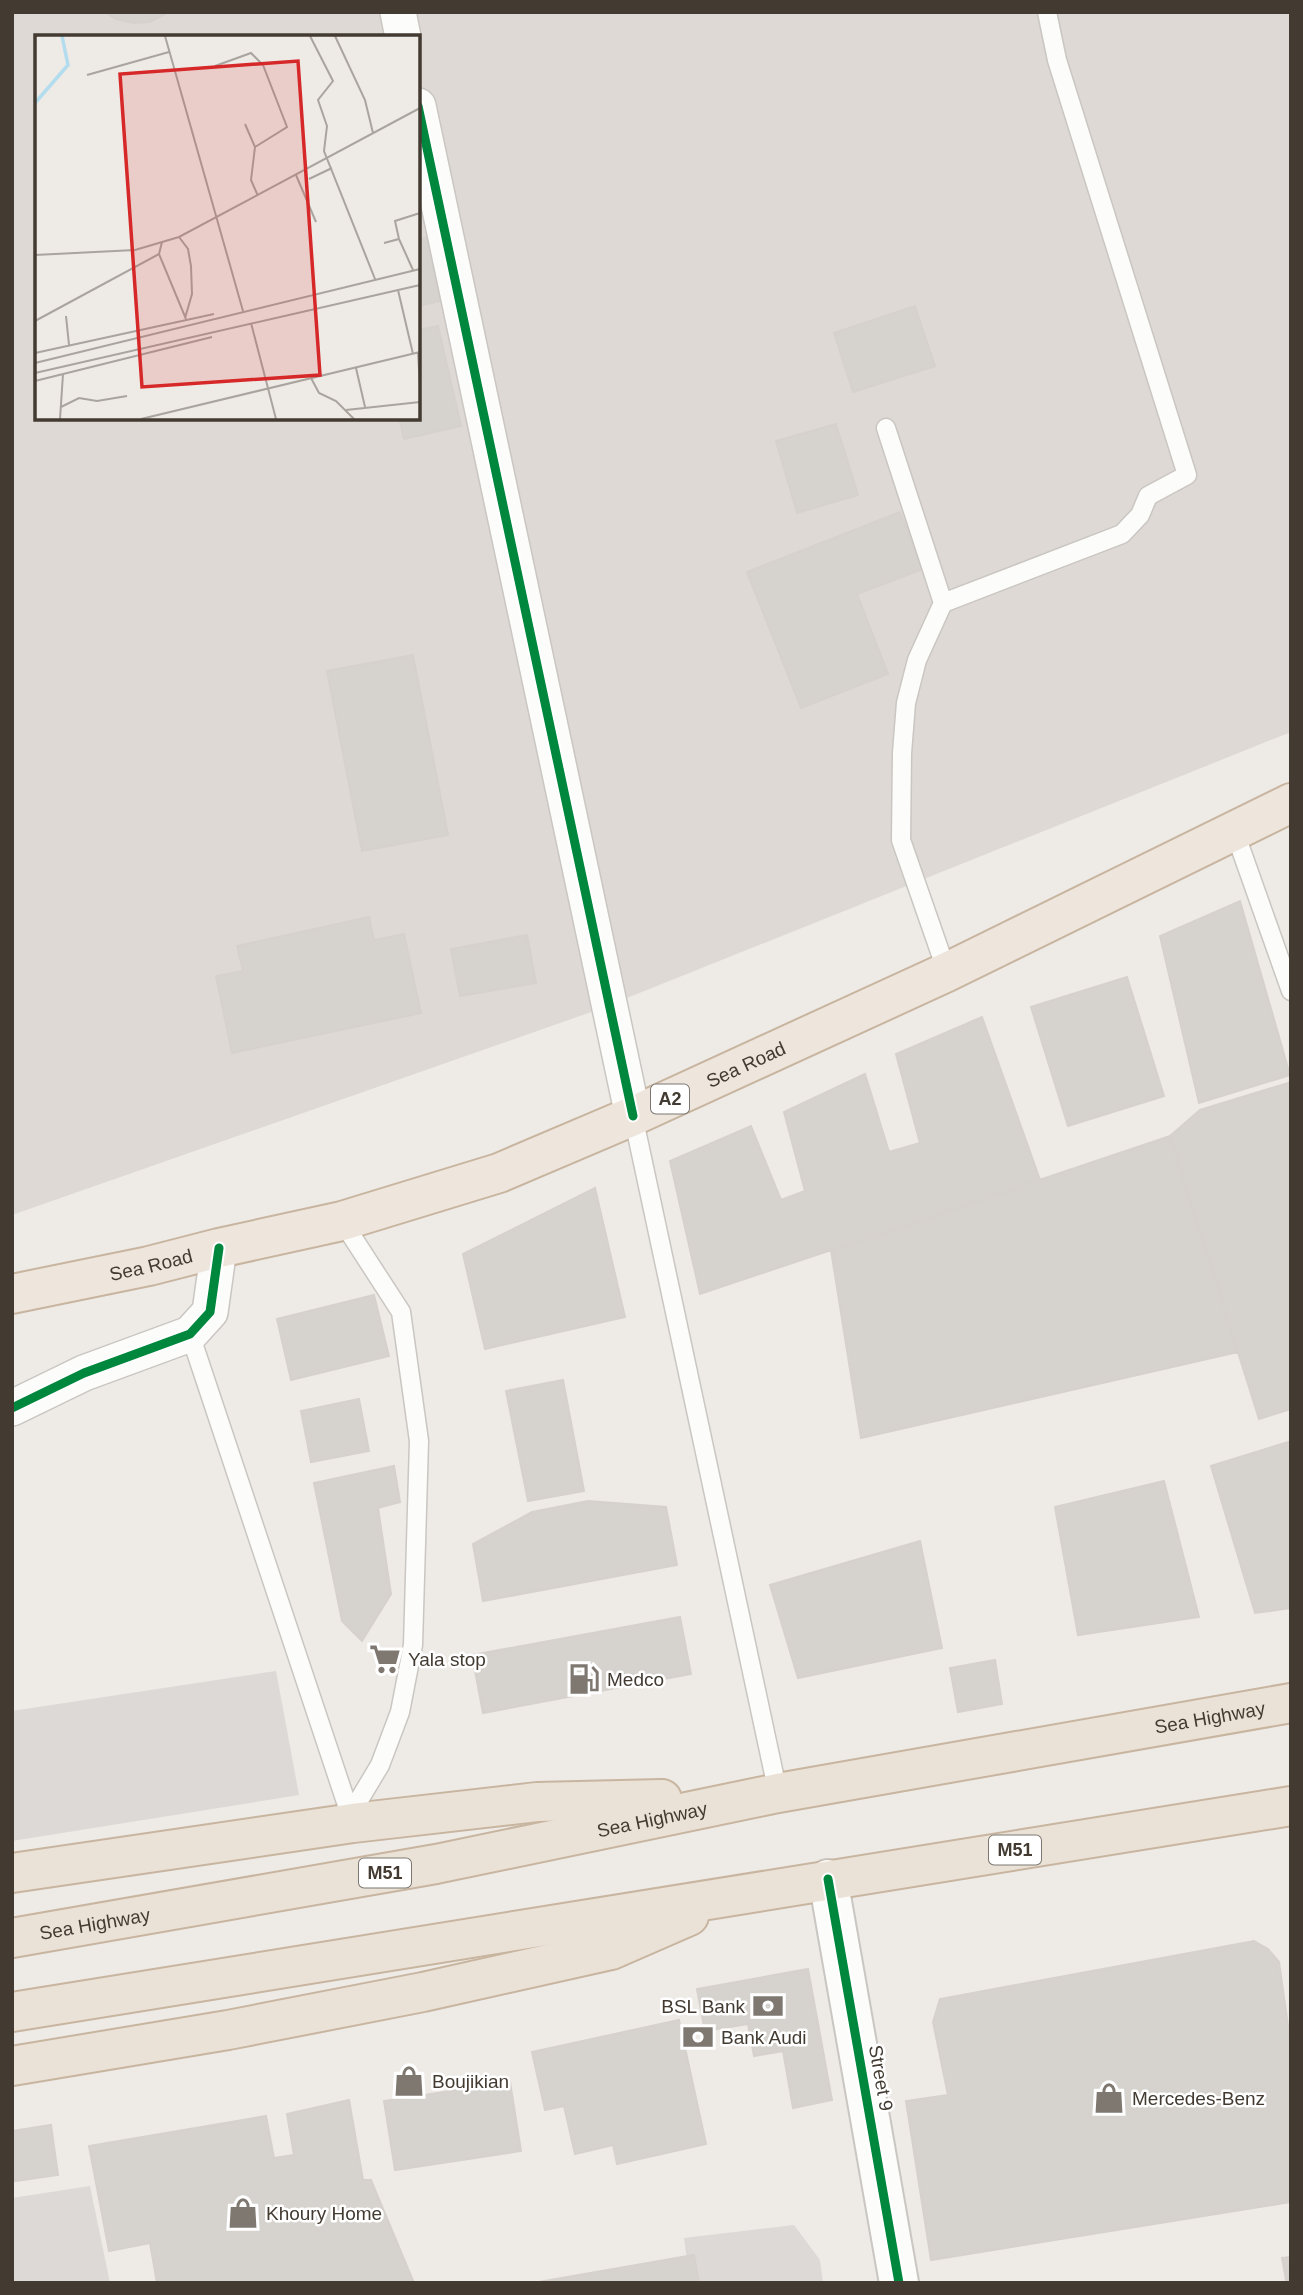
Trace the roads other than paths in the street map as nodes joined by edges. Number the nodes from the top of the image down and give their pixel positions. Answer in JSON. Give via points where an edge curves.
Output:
{"nodes":[{"id":1,"x":398,"y":12,"type":"edge"},
{"id":2,"x":1047,"y":12,"type":"edge"},
{"id":3,"x":403,"y":35,"type":"edge"},
{"id":4,"x":420,"y":115,"type":"edge"},
{"id":5,"x":886,"y":428,"type":"dead end"},
{"id":6,"x":943,"y":603,"type":"junction"},
{"id":7,"x":1291,"y":803,"type":"edge"},
{"id":8,"x":1234,"y":830,"type":"junction"},
{"id":9,"x":947,"y":972,"type":"junction"},
{"id":10,"x":1291,"y":991,"type":"edge"},
{"id":11,"x":633,"y":1116,"type":"junction"},
{"id":12,"x":342,"y":1221,"type":"junction"},
{"id":13,"x":219,"y":1248,"type":"junction"},
{"id":14,"x":12,"y":1294,"type":"edge"},
{"id":15,"x":190,"y":1334,"type":"junction"},
{"id":16,"x":12,"y":1408,"type":"edge"},
{"id":17,"x":1291,"y":1703,"type":"edge"},
{"id":18,"x":766,"y":1795,"type":"junction"},
{"id":19,"x":1291,"y":1806,"type":"edge"},
{"id":20,"x":351,"y":1819,"type":"junction"},
{"id":21,"x":12,"y":1873,"type":"edge"},
{"id":22,"x":828,"y":1879,"type":"junction"},
{"id":23,"x":738,"y":1894,"type":"junction"},
{"id":24,"x":12,"y":1938,"type":"edge"},
{"id":25,"x":12,"y":2012,"type":"edge"},
{"id":26,"x":12,"y":2066,"type":"edge"},
{"id":27,"x":899,"y":2283,"type":"edge"}],
"edges":[{"from":1,"to":3,"type":"street"},
{"from":2,"to":6,"type":"lane","via":[[1057,60],[1187,475],[1148,496],[1140,515],[1122,534]]},
{"from":4,"to":11,"type":"street"},
{"from":5,"to":6,"type":"lane"},
{"from":6,"to":9,"type":"lane","via":[[917,660],[906,703],[901,840]]},
{"from":7,"to":8,"type":"highway","name":"Sea Road","number":"A2"},
{"from":8,"to":9,"type":"highway","name":"Sea Road","number":"A2"},
{"from":8,"to":10,"type":"lane"},
{"from":9,"to":11,"type":"highway","name":"Sea Road","number":"A2"},
{"from":11,"to":12,"type":"highway","name":"Sea Road","number":"A2","via":[[499,1172]]},
{"from":11,"to":18,"type":"lane"},
{"from":12,"to":13,"type":"highway","name":"Sea Road","number":"A2"},
{"from":12,"to":20,"type":"lane","via":[[401,1312],[419,1440],[413,1645],[400,1712],[380,1765]]},
{"from":13,"to":14,"type":"highway","name":"Sea Road","number":"A2"},
{"from":13,"to":15,"type":"street","via":[[210,1312]]},
{"from":15,"to":16,"type":"street","via":[[84,1373]]},
{"from":15,"to":20,"type":"lane"},
{"from":17,"to":18,"type":"highway","name":"Sea Highway","number":"M51"},
{"from":18,"to":20,"type":"highway","via":[[537,1802]]},
{"from":18,"to":24,"type":"highway","name":"Sea Highway","number":"M51","via":[[436,1864]]},
{"from":19,"to":22,"type":"highway","number":"M51"},
{"from":20,"to":21,"type":"highway"},
{"from":22,"to":23,"type":"highway","number":"M51"},
{"from":22,"to":27,"type":"street","name":"Street 9"},
{"from":23,"to":25,"type":"highway","number":"M51"},
{"from":23,"to":26,"type":"highway","via":[[611,1950],[410,1995]]}]}
